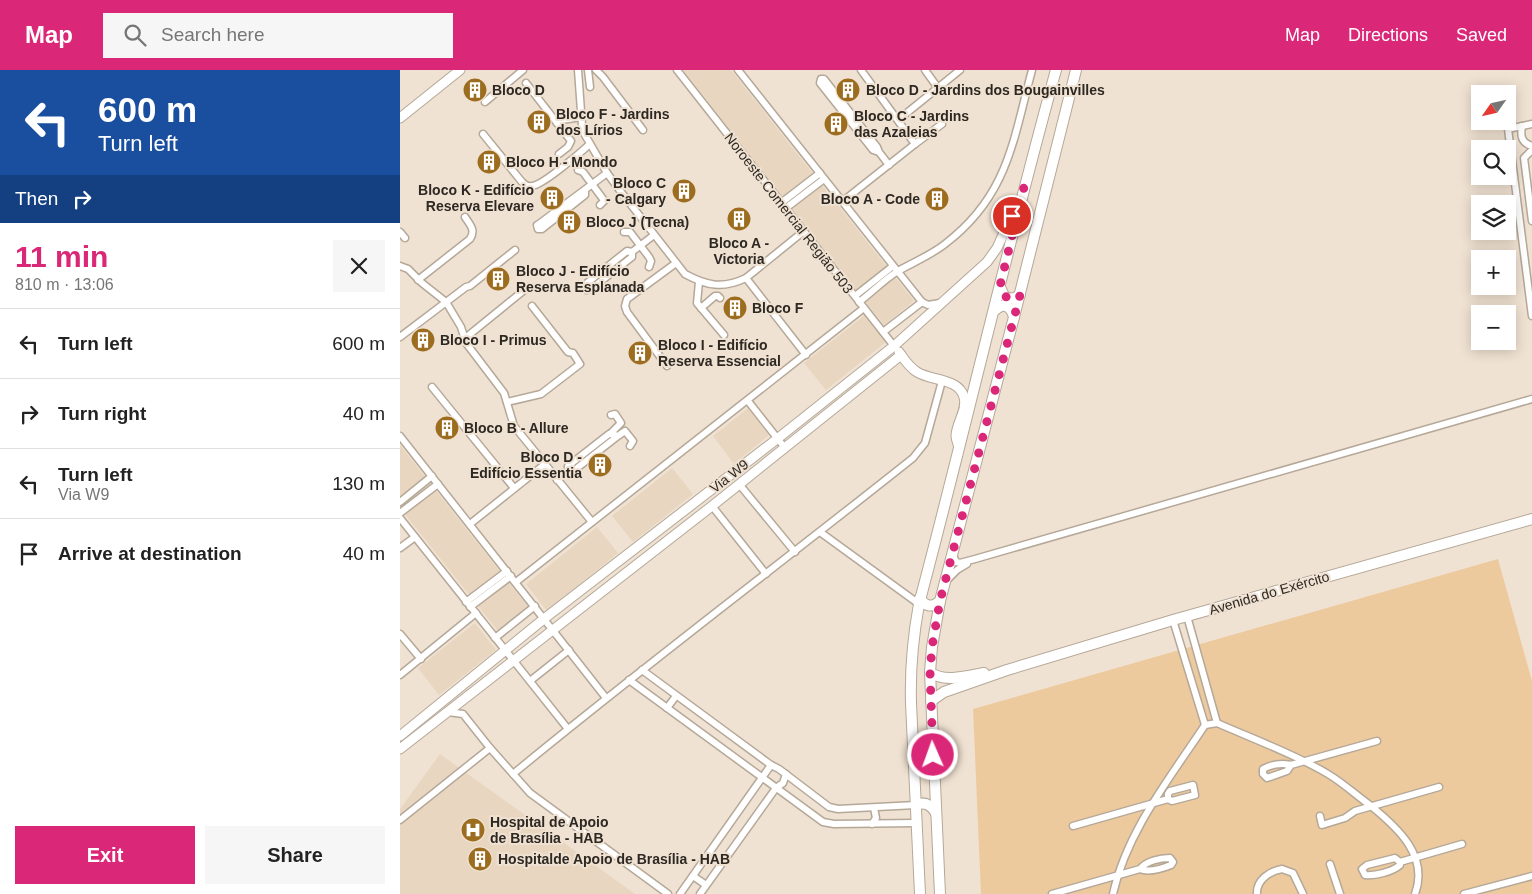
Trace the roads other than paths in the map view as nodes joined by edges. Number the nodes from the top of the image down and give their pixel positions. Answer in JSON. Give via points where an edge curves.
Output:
{"nodes":[{"id":1,"x":460,"y":70,"type":"edge"},
{"id":2,"x":523,"y":70,"type":"edge"},
{"id":3,"x":588,"y":70,"type":"edge"},
{"id":4,"x":596,"y":70,"type":"edge"},
{"id":5,"x":677,"y":70,"type":"edge"},
{"id":6,"x":738,"y":70,"type":"edge"},
{"id":7,"x":861,"y":70,"type":"edge"},
{"id":8,"x":925,"y":70,"type":"edge"},
{"id":9,"x":960,"y":70,"type":"edge"},
{"id":10,"x":1032,"y":70,"type":"edge"},
{"id":11,"x":1056,"y":70,"type":"edge"},
{"id":12,"x":1076,"y":70,"type":"edge"},
{"id":13,"x":578,"y":71,"type":"edge"},
{"id":14,"x":526,"y":83,"type":"dead end"},
{"id":15,"x":590,"y":87,"type":"dead end"},
{"id":16,"x":938,"y":88,"type":"junction"},
{"id":17,"x":485,"y":102,"type":"dead end"},
{"id":18,"x":400,"y":118,"type":"edge"},
{"id":19,"x":582,"y":118,"type":"junction"},
{"id":20,"x":898,"y":120,"type":"junction"},
{"id":21,"x":557,"y":122,"type":"junction"},
{"id":22,"x":942,"y":124,"type":"dead end"},
{"id":23,"x":1532,"y":124,"type":"edge"},
{"id":24,"x":1522,"y":126,"type":"junction"},
{"id":25,"x":643,"y":130,"type":"dead end"},
{"id":26,"x":483,"y":134,"type":"dead end"},
{"id":27,"x":1510,"y":140,"type":"edge"},
{"id":28,"x":590,"y":144,"type":"junction"},
{"id":29,"x":915,"y":144,"type":"junction"},
{"id":30,"x":1532,"y":148,"type":"edge"},
{"id":31,"x":879,"y":152,"type":"junction"},
{"id":32,"x":560,"y":154,"type":"dead end"},
{"id":33,"x":1516,"y":157,"type":"edge"},
{"id":34,"x":1524,"y":158,"type":"junction"},
{"id":35,"x":889,"y":165,"type":"junction"},
{"id":36,"x":578,"y":170,"type":"dead end"},
{"id":37,"x":607,"y":173,"type":"junction"},
{"id":38,"x":820,"y":173,"type":"junction"},
{"id":39,"x":824,"y":179,"type":"junction"},
{"id":40,"x":592,"y":185,"type":"junction"},
{"id":41,"x":1516,"y":185,"type":"edge"},
{"id":42,"x":1024,"y":187,"type":"junction"},
{"id":43,"x":585,"y":191,"type":"junction"},
{"id":44,"x":843,"y":201,"type":"junction"},
{"id":45,"x":600,"y":205,"type":"dead end"},
{"id":46,"x":783,"y":205,"type":"junction"},
{"id":47,"x":465,"y":216,"type":"dead end"},
{"id":48,"x":1532,"y":221,"type":"edge"},
{"id":49,"x":804,"y":231,"type":"junction"},
{"id":50,"x":624,"y":232,"type":"dead end"},
{"id":51,"x":654,"y":235,"type":"junction"},
{"id":52,"x":640,"y":246,"type":"junction"},
{"id":53,"x":515,"y":250,"type":"dead end"},
{"id":54,"x":632,"y":252,"type":"junction"},
{"id":55,"x":676,"y":263,"type":"junction"},
{"id":56,"x":400,"y":266,"type":"edge"},
{"id":57,"x":649,"y":267,"type":"dead end"},
{"id":58,"x":895,"y":269,"type":"junction"},
{"id":59,"x":746,"y":278,"type":"junction"},
{"id":60,"x":418,"y":280,"type":"junction"},
{"id":61,"x":699,"y":282,"type":"junction"},
{"id":62,"x":1000,"y":286,"type":"junction"},
{"id":63,"x":528,"y":287,"type":"dead end"},
{"id":64,"x":1020,"y":295,"type":"junction"},
{"id":65,"x":720,"y":298,"type":"dead end"},
{"id":66,"x":857,"y":299,"type":"junction"},
{"id":67,"x":446,"y":302,"type":"junction"},
{"id":68,"x":922,"y":302,"type":"junction"},
{"id":69,"x":944,"y":302,"type":"junction"},
{"id":70,"x":532,"y":306,"type":"dead end"},
{"id":71,"x":701,"y":308,"type":"junction"},
{"id":72,"x":864,"y":308,"type":"junction"},
{"id":73,"x":995,"y":310,"type":"junction"},
{"id":74,"x":1532,"y":316,"type":"edge"},
{"id":75,"x":1014,"y":317,"type":"junction"},
{"id":76,"x":883,"y":332,"type":"junction"},
{"id":77,"x":724,"y":335,"type":"dead end"},
{"id":78,"x":400,"y":338,"type":"edge"},
{"id":79,"x":464,"y":339,"type":"junction"},
{"id":80,"x":894,"y":346,"type":"junction"},
{"id":81,"x":806,"y":354,"type":"junction"},
{"id":82,"x":901,"y":355,"type":"junction"},
{"id":83,"x":667,"y":366,"type":"dead end"},
{"id":84,"x":942,"y":381,"type":"junction"},
{"id":85,"x":432,"y":387,"type":"dead end"},
{"id":86,"x":1532,"y":399,"type":"edge"},
{"id":87,"x":748,"y":401,"type":"junction"},
{"id":88,"x":507,"y":402,"type":"junction"},
{"id":89,"x":611,"y":415,"type":"dead end"},
{"id":90,"x":800,"y":421,"type":"junction"},
{"id":91,"x":805,"y":432,"type":"junction"},
{"id":92,"x":613,"y":435,"type":"junction"},
{"id":93,"x":400,"y":436,"type":"edge"},
{"id":94,"x":777,"y":438,"type":"junction"},
{"id":95,"x":630,"y":446,"type":"dead end"},
{"id":96,"x":959,"y":447,"type":"junction"},
{"id":97,"x":785,"y":448,"type":"junction"},
{"id":98,"x":545,"y":464,"type":"junction"},
{"id":99,"x":743,"y":465,"type":"junction"},
{"id":100,"x":751,"y":475,"type":"junction"},
{"id":101,"x":432,"y":476,"type":"junction"},
{"id":102,"x":557,"y":480,"type":"junction"},
{"id":103,"x":438,"y":484,"type":"junction"},
{"id":104,"x":739,"y":484,"type":"junction"},
{"id":105,"x":514,"y":488,"type":"junction"},
{"id":106,"x":400,"y":502,"type":"edge"},
{"id":107,"x":712,"y":506,"type":"junction"},
{"id":108,"x":400,"y":514,"type":"edge"},
{"id":109,"x":400,"y":518,"type":"edge"},
{"id":110,"x":1532,"y":519,"type":"edge"},
{"id":111,"x":592,"y":522,"type":"junction"},
{"id":112,"x":470,"y":524,"type":"junction"},
{"id":113,"x":820,"y":532,"type":"junction"},
{"id":114,"x":415,"y":536,"type":"junction"},
{"id":115,"x":400,"y":548,"type":"edge"},
{"id":116,"x":795,"y":552,"type":"junction"},
{"id":117,"x":952,"y":554,"type":"junction"},
{"id":118,"x":975,"y":559,"type":"junction"},
{"id":119,"x":766,"y":574,"type":"junction"},
{"id":120,"x":511,"y":576,"type":"junction"},
{"id":121,"x":945,"y":583,"type":"junction"},
{"id":122,"x":920,"y":601,"type":"junction"},
{"id":123,"x":940,"y":601,"type":"junction"},
{"id":124,"x":468,"y":604,"type":"junction"},
{"id":125,"x":535,"y":606,"type":"junction"},
{"id":126,"x":476,"y":614,"type":"junction"},
{"id":127,"x":1187,"y":616,"type":"junction"},
{"id":128,"x":545,"y":618,"type":"junction"},
{"id":129,"x":1172,"y":620,"type":"junction"},
{"id":130,"x":554,"y":630,"type":"junction"},
{"id":131,"x":400,"y":634,"type":"edge"},
{"id":132,"x":495,"y":638,"type":"junction"},
{"id":133,"x":569,"y":650,"type":"junction"},
{"id":134,"x":505,"y":651,"type":"junction"},
{"id":135,"x":421,"y":659,"type":"junction"},
{"id":136,"x":513,"y":661,"type":"junction"},
{"id":137,"x":642,"y":670,"type":"junction"},
{"id":138,"x":1007,"y":670,"type":"junction"},
{"id":139,"x":930,"y":672,"type":"junction"},
{"id":140,"x":400,"y":675,"type":"edge"},
{"id":141,"x":629,"y":680,"type":"junction"},
{"id":142,"x":530,"y":681,"type":"junction"},
{"id":143,"x":676,"y":696,"type":"junction"},
{"id":144,"x":606,"y":698,"type":"junction"},
{"id":145,"x":464,"y":700,"type":"junction"},
{"id":146,"x":931,"y":701,"type":"junction"},
{"id":147,"x":667,"y":708,"type":"junction"},
{"id":148,"x":448,"y":712,"type":"junction"},
{"id":149,"x":463,"y":714,"type":"junction"},
{"id":150,"x":1217,"y":723,"type":"junction"},
{"id":151,"x":1206,"y":725,"type":"junction"},
{"id":152,"x":568,"y":729,"type":"junction"},
{"id":153,"x":400,"y":736,"type":"edge"},
{"id":154,"x":1377,"y":740,"type":"dead end"},
{"id":155,"x":490,"y":748,"type":"junction"},
{"id":156,"x":400,"y":749,"type":"edge"},
{"id":157,"x":1303,"y":761,"type":"junction"},
{"id":158,"x":771,"y":765,"type":"junction"},
{"id":159,"x":1291,"y":765,"type":"dead end"},
{"id":160,"x":513,"y":774,"type":"junction"},
{"id":161,"x":786,"y":774,"type":"junction"},
{"id":162,"x":762,"y":779,"type":"junction"},
{"id":163,"x":1439,"y":787,"type":"dead end"},
{"id":164,"x":776,"y":788,"type":"junction"},
{"id":165,"x":915,"y":791,"type":"junction"},
{"id":166,"x":934,"y":791,"type":"junction"},
{"id":167,"x":1168,"y":799,"type":"dead end"},
{"id":168,"x":1154,"y":802,"type":"junction"},
{"id":169,"x":916,"y":805,"type":"junction"},
{"id":170,"x":1371,"y":807,"type":"junction"},
{"id":171,"x":874,"y":808,"type":"junction"},
{"id":172,"x":936,"y":813,"type":"junction"},
{"id":173,"x":1320,"y":816,"type":"dead end"},
{"id":174,"x":400,"y":820,"type":"edge"},
{"id":175,"x":916,"y":823,"type":"junction"},
{"id":176,"x":872,"y":824,"type":"junction"},
{"id":177,"x":1073,"y":826,"type":"dead end"},
{"id":178,"x":1462,"y":844,"type":"dead end"},
{"id":179,"x":1415,"y":857,"type":"junction"},
{"id":180,"x":1400,"y":862,"type":"junction"},
{"id":181,"x":1330,"y":864,"type":"dead end"},
{"id":182,"x":1140,"y":869,"type":"dead end"},
{"id":183,"x":693,"y":876,"type":"junction"},
{"id":184,"x":1117,"y":876,"type":"junction"},
{"id":185,"x":1532,"y":876,"type":"edge"},
{"id":186,"x":706,"y":885,"type":"junction"},
{"id":187,"x":668,"y":894,"type":"edge"},
{"id":188,"x":680,"y":894,"type":"edge"},
{"id":189,"x":700,"y":894,"type":"edge"},
{"id":190,"x":920,"y":894,"type":"edge"},
{"id":191,"x":940,"y":894,"type":"edge"},
{"id":192,"x":1052,"y":894,"type":"edge"},
{"id":193,"x":1113,"y":894,"type":"edge"},
{"id":194,"x":1257,"y":894,"type":"edge"},
{"id":195,"x":1303,"y":894,"type":"edge"},
{"id":196,"x":1340,"y":894,"type":"edge"},
{"id":197,"x":1415,"y":894,"type":"edge"},
{"id":198,"x":1464,"y":894,"type":"edge"}],
"edges":[{"from":1,"to":18,"type":"street"},
{"from":2,"to":17,"type":"street"},
{"from":3,"to":13,"type":"street"},
{"from":3,"to":15,"type":"street"},
{"from":4,"to":25,"type":"street"},
{"from":5,"to":46,"type":"street","name":"Noroeste Comercial Região 503"},
{"from":6,"to":38,"type":"street"},
{"from":7,"to":20,"type":"street"},
{"from":8,"to":16,"type":"street"},
{"from":9,"to":16,"type":"street"},
{"from":10,"to":58,"type":"street","via":[[1007,163],[982,209],[945,244],[920,260]]},
{"from":11,"to":42,"type":"main road"},
{"from":12,"to":64,"type":"main road"},
{"from":13,"to":19,"type":"street"},
{"from":14,"to":21,"type":"street"},
{"from":16,"to":20,"type":"street"},
{"from":19,"to":21,"type":"street"},
{"from":19,"to":28,"type":"street"},
{"from":20,"to":29,"type":"street"},
{"from":21,"to":32,"type":"street","via":[[571,141]]},
{"from":22,"to":29,"type":"street"},
{"from":23,"to":24,"type":"street"},
{"from":24,"to":27,"type":"street","via":[[1508,129]]},
{"from":24,"to":30,"type":"street","via":[[1522,140]]},
{"from":26,"to":28,"type":"street","via":[[527,186],[544,181]]},
{"from":28,"to":37,"type":"street"},
{"from":29,"to":35,"type":"street"},
{"from":30,"to":34,"type":"street"},
{"from":31,"to":31,"type":"street","via":[[824,79],[821,79],[820,83],[850,122],[873,150]]},
{"from":31,"to":35,"type":"street"},
{"from":33,"to":34,"type":"street"},
{"from":34,"to":48,"type":"street"},
{"from":35,"to":44,"type":"street"},
{"from":36,"to":40,"type":"street"},
{"from":37,"to":40,"type":"street"},
{"from":37,"to":51,"type":"street"},
{"from":38,"to":39,"type":"street"},
{"from":38,"to":46,"type":"street"},
{"from":39,"to":44,"type":"street"},
{"from":39,"to":46,"type":"street"},
{"from":40,"to":43,"type":"street"},
{"from":40,"to":45,"type":"street","via":[[604,200]]},
{"from":41,"to":74,"type":"street"},
{"from":42,"to":62,"type":"main road"},
{"from":42,"to":69,"type":"street","name":"Via W9","via":[[998,248]]},
{"from":43,"to":43,"type":"street","via":[[537,225],[538,229],[542,229]]},
{"from":44,"to":58,"type":"street"},
{"from":46,"to":49,"type":"street","name":"Noroeste Comercial Região 503"},
{"from":47,"to":60,"type":"street","via":[[473,228],[470,240]]},
{"from":49,"to":59,"type":"street"},
{"from":49,"to":66,"type":"street","name":"Noroeste Comercial Região 503"},
{"from":50,"to":52,"type":"street","via":[[630,232]]},
{"from":51,"to":52,"type":"street"},
{"from":51,"to":55,"type":"street"},
{"from":52,"to":54,"type":"street"},
{"from":52,"to":57,"type":"street","via":[[651,261]]},
{"from":53,"to":67,"type":"street"},
{"from":54,"to":54,"type":"street","via":[[627,251],[587,283],[584,286],[586,290],[632,256]]},
{"from":55,"to":61,"type":"street","via":[[685,274]]},
{"from":55,"to":83,"type":"street","via":[[627,299],[625,306]]},
{"from":56,"to":60,"type":"street","via":[[408,269]]},
{"from":58,"to":66,"type":"street"},
{"from":58,"to":68,"type":"street"},
{"from":59,"to":61,"type":"street","via":[[725,286]]},
{"from":59,"to":81,"type":"street"},
{"from":60,"to":67,"type":"street"},
{"from":61,"to":71,"type":"street","via":[[696,300]]},
{"from":62,"to":64,"type":"main road","via":[[1004,296],[1010,299]]},
{"from":62,"to":73,"type":"main road"},
{"from":63,"to":79,"type":"street"},
{"from":64,"to":75,"type":"main road"},
{"from":65,"to":71,"type":"street","via":[[715,296]]},
{"from":66,"to":72,"type":"street","name":"Noroeste Comercial Região 503"},
{"from":67,"to":78,"type":"street"},
{"from":67,"to":79,"type":"street","via":[[459,322]]},
{"from":68,"to":69,"type":"street","via":[[928,305]]},
{"from":68,"to":76,"type":"street"},
{"from":69,"to":80,"type":"street","name":"Via W9"},
{"from":70,"to":88,"type":"street","via":[[580,364],[541,394]]},
{"from":71,"to":77,"type":"street"},
{"from":72,"to":76,"type":"street","name":"Noroeste Comercial Região 503"},
{"from":72,"to":81,"type":"street"},
{"from":73,"to":75,"type":"main road","via":[[1006,305]]},
{"from":73,"to":96,"type":"main road"},
{"from":75,"to":117,"type":"main road"},
{"from":76,"to":80,"type":"street","name":"Noroeste Comercial Região 503"},
{"from":79,"to":88,"type":"street","via":[[499,385]]},
{"from":80,"to":82,"type":"street","name":"Noroeste Comercial Região 503"},
{"from":80,"to":90,"type":"street","name":"Via W9"},
{"from":81,"to":87,"type":"street"},
{"from":82,"to":84,"type":"street","name":"Noroeste Comercial Região 503","via":[[917,372]]},
{"from":82,"to":91,"type":"street","name":"Via W9"},
{"from":84,"to":96,"type":"street","name":"Noroeste Comercial Região 503","via":[[954,384],[964,397],[956,435]]},
{"from":84,"to":113,"type":"street","via":[[925,443],[919,452]]},
{"from":85,"to":105,"type":"street"},
{"from":86,"to":118,"type":"street"},
{"from":87,"to":94,"type":"street"},
{"from":87,"to":111,"type":"street"},
{"from":88,"to":98,"type":"street","via":[[514,426]]},
{"from":89,"to":92,"type":"street","via":[[615,414],[621,423]]},
{"from":90,"to":91,"type":"street"},
{"from":90,"to":94,"type":"street","name":"Via W9"},
{"from":91,"to":97,"type":"street","name":"Via W9"},
{"from":92,"to":95,"type":"street","via":[[625,431],[633,441]]},
{"from":92,"to":102,"type":"street","via":[[572,472],[568,471]]},
{"from":93,"to":101,"type":"street"},
{"from":94,"to":97,"type":"street"},
{"from":94,"to":99,"type":"street","name":"Via W9"},
{"from":96,"to":122,"type":"main road"},
{"from":97,"to":100,"type":"street","name":"Via W9"},
{"from":98,"to":102,"type":"street"},
{"from":98,"to":105,"type":"street"},
{"from":99,"to":100,"type":"street","via":[[744,471]]},
{"from":99,"to":128,"type":"street","name":"Via W9"},
{"from":100,"to":104,"type":"street","name":"Via W9"},
{"from":101,"to":103,"type":"street"},
{"from":101,"to":106,"type":"street"},
{"from":102,"to":111,"type":"street"},
{"from":103,"to":108,"type":"street"},
{"from":103,"to":112,"type":"street"},
{"from":104,"to":107,"type":"street","name":"Via W9"},
{"from":104,"to":116,"type":"street"},
{"from":105,"to":112,"type":"street"},
{"from":107,"to":119,"type":"street"},
{"from":107,"to":130,"type":"street","name":"Via W9"},
{"from":109,"to":114,"type":"street"},
{"from":110,"to":127,"type":"main road","name":"Avenida do Exército"},
{"from":111,"to":120,"type":"street"},
{"from":112,"to":120,"type":"street"},
{"from":113,"to":116,"type":"street"},
{"from":113,"to":122,"type":"street"},
{"from":114,"to":115,"type":"street"},
{"from":114,"to":124,"type":"street"},
{"from":116,"to":119,"type":"street"},
{"from":117,"to":118,"type":"street","via":[[960,563]]},
{"from":117,"to":121,"type":"main road"},
{"from":118,"to":121,"type":"street","via":[[957,570]]},
{"from":119,"to":137,"type":"street"},
{"from":120,"to":124,"type":"street"},
{"from":120,"to":125,"type":"street"},
{"from":121,"to":123,"type":"main road"},
{"from":122,"to":123,"type":"main road","via":[[930,606]]},
{"from":122,"to":165,"type":"main road","via":[[910,676]]},
{"from":123,"to":139,"type":"main road"},
{"from":124,"to":126,"type":"street"},
{"from":125,"to":128,"type":"street"},
{"from":125,"to":132,"type":"street"},
{"from":126,"to":132,"type":"street"},
{"from":126,"to":135,"type":"street"},
{"from":127,"to":129,"type":"main road","name":"Avenida do Exército"},
{"from":127,"to":150,"type":"street"},
{"from":128,"to":130,"type":"street"},
{"from":128,"to":134,"type":"street","name":"Via W9"},
{"from":129,"to":138,"type":"main road","name":"Avenida do Exército"},
{"from":129,"to":151,"type":"street"},
{"from":130,"to":133,"type":"street"},
{"from":130,"to":136,"type":"street","name":"Via W9"},
{"from":131,"to":135,"type":"street"},
{"from":132,"to":134,"type":"street"},
{"from":133,"to":142,"type":"street"},
{"from":133,"to":144,"type":"street"},
{"from":134,"to":136,"type":"street"},
{"from":134,"to":153,"type":"street","name":"Via W9"},
{"from":135,"to":140,"type":"street"},
{"from":136,"to":142,"type":"street"},
{"from":136,"to":145,"type":"street","name":"Via W9"},
{"from":137,"to":141,"type":"street"},
{"from":137,"to":143,"type":"street"},
{"from":138,"to":139,"type":"main road","name":"Avenida do Exército","via":[[948,678],[934,676]]},
{"from":138,"to":146,"type":"main road","name":"Avenida do Exército","via":[[944,692]]},
{"from":139,"to":146,"type":"main road"},
{"from":141,"to":144,"type":"street"},
{"from":141,"to":147,"type":"street"},
{"from":142,"to":152,"type":"street"},
{"from":143,"to":147,"type":"street"},
{"from":143,"to":158,"type":"street"},
{"from":144,"to":152,"type":"street"},
{"from":145,"to":148,"type":"street","name":"Via W9"},
{"from":145,"to":149,"type":"street"},
{"from":146,"to":166,"type":"main road"},
{"from":147,"to":162,"type":"street"},
{"from":148,"to":149,"type":"street"},
{"from":148,"to":156,"type":"street","name":"Via W9"},
{"from":149,"to":155,"type":"street"},
{"from":150,"to":151,"type":"street"},
{"from":150,"to":157,"type":"street"},
{"from":151,"to":168,"type":"street"},
{"from":152,"to":160,"type":"street"},
{"from":154,"to":157,"type":"street"},
{"from":155,"to":160,"type":"street"},
{"from":155,"to":174,"type":"street"},
{"from":157,"to":159,"type":"street"},
{"from":157,"to":170,"type":"street","via":[[1327,773]]},
{"from":158,"to":161,"type":"street"},
{"from":158,"to":162,"type":"street"},
{"from":160,"to":187,"type":"street","via":[[530,793]]},
{"from":161,"to":164,"type":"street","via":[[783,783]]},
{"from":161,"to":171,"type":"street","via":[[829,807]]},
{"from":162,"to":164,"type":"street"},
{"from":162,"to":183,"type":"street"},
{"from":163,"to":170,"type":"street"},
{"from":164,"to":176,"type":"street","via":[[828,824]]},
{"from":164,"to":186,"type":"street"},
{"from":165,"to":166,"type":"main road","via":[[924,797]]},
{"from":165,"to":169,"type":"main road"},
{"from":166,"to":172,"type":"main road"},
{"from":167,"to":168,"type":"street"},
{"from":168,"to":177,"type":"street"},
{"from":168,"to":184,"type":"street"},
{"from":169,"to":171,"type":"street"},
{"from":169,"to":172,"type":"main road","via":[[929,805]]},
{"from":169,"to":175,"type":"main road"},
{"from":170,"to":173,"type":"street","via":[[1322,825]]},
{"from":170,"to":179,"type":"street","via":[[1410,843]]},
{"from":171,"to":176,"type":"street","via":[[876,818]]},
{"from":172,"to":191,"type":"main road"},
{"from":175,"to":176,"type":"street"},
{"from":175,"to":190,"type":"main road"},
{"from":178,"to":179,"type":"street"},
{"from":179,"to":180,"type":"street"},
{"from":179,"to":197,"type":"street","via":[[1419,874]]},
{"from":180,"to":180,"type":"street","via":[[1395,868],[1372,875],[1365,876],[1362,869],[1395,858]]},
{"from":181,"to":196,"type":"street"},
{"from":182,"to":184,"type":"street"},
{"from":183,"to":186,"type":"street"},
{"from":183,"to":188,"type":"street"},
{"from":184,"to":192,"type":"street"},
{"from":184,"to":193,"type":"street"},
{"from":185,"to":198,"type":"street"},
{"from":186,"to":189,"type":"street"},
{"from":194,"to":195,"type":"street","via":[[1262,880],[1282,868],[1293,873]]}]}
